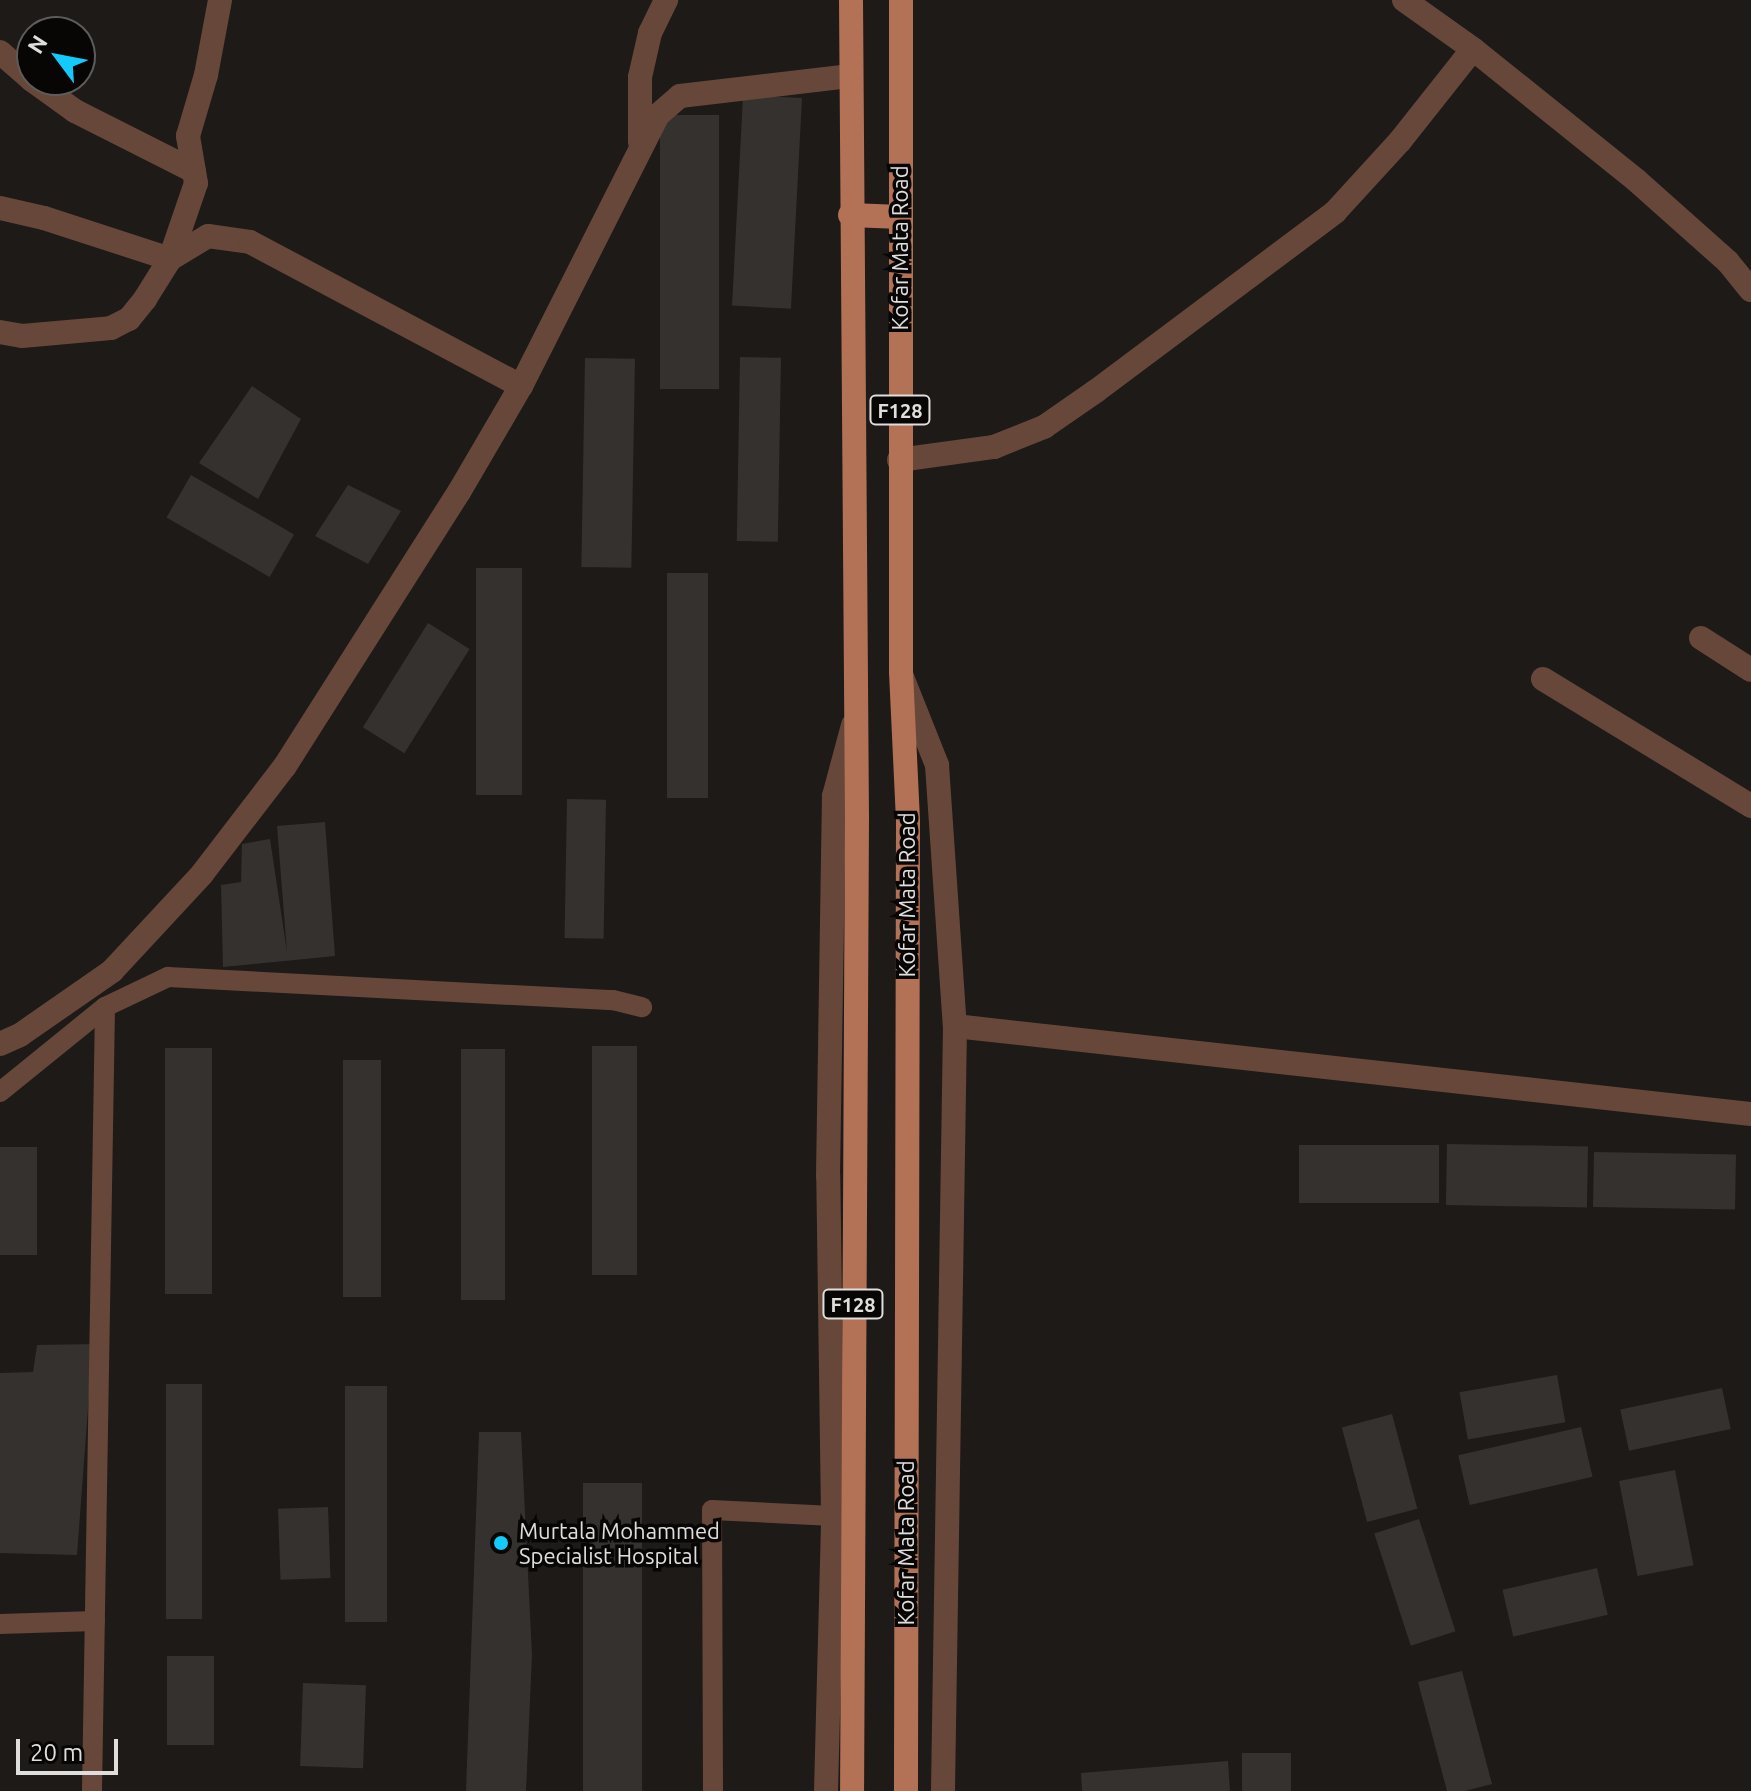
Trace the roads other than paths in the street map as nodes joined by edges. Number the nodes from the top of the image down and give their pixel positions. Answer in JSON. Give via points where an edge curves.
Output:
{"nodes":[{"id":1,"x":220,"y":0,"type":"edge"},
{"id":2,"x":666,"y":0,"type":"edge"},
{"id":3,"x":851,"y":0,"type":"edge"},
{"id":4,"x":901,"y":0,"type":"edge"},
{"id":5,"x":1404,"y":0,"type":"edge"},
{"id":6,"x":1473,"y":49,"type":"junction"},
{"id":7,"x":0,"y":52,"type":"edge"},
{"id":8,"x":16,"y":66,"type":"edge"},
{"id":9,"x":851,"y":76,"type":"junction"},
{"id":10,"x":54,"y":96,"type":"edge"},
{"id":11,"x":640,"y":145,"type":"junction"},
{"id":12,"x":194,"y":171,"type":"junction"},
{"id":13,"x":0,"y":208,"type":"edge"},
{"id":14,"x":850,"y":215,"type":"junction"},
{"id":15,"x":901,"y":217,"type":"junction"},
{"id":16,"x":170,"y":259,"type":"junction"},
{"id":17,"x":1751,"y":290,"type":"edge"},
{"id":18,"x":0,"y":332,"type":"edge"},
{"id":19,"x":521,"y":386,"type":"junction"},
{"id":20,"x":899,"y":460,"type":"junction"},
{"id":21,"x":1701,"y":638,"type":"dead end"},
{"id":22,"x":1751,"y":670,"type":"edge"},
{"id":23,"x":901,"y":672,"type":"junction"},
{"id":24,"x":1543,"y":679,"type":"dead end"},
{"id":25,"x":857,"y":707,"type":"junction"},
{"id":26,"x":1751,"y":806,"type":"edge"},
{"id":27,"x":105,"y":1007,"type":"junction"},
{"id":28,"x":642,"y":1007,"type":"dead end"},
{"id":29,"x":955,"y":1026,"type":"junction"},
{"id":30,"x":0,"y":1044,"type":"edge"},
{"id":31,"x":0,"y":1092,"type":"edge"},
{"id":32,"x":1751,"y":1114,"type":"edge"},
{"id":33,"x":833,"y":1516,"type":"junction"},
{"id":34,"x":95,"y":1621,"type":"junction"},
{"id":35,"x":0,"y":1624,"type":"edge"},
{"id":36,"x":92,"y":1791,"type":"edge"},
{"id":37,"x":713,"y":1791,"type":"edge"},
{"id":38,"x":826,"y":1791,"type":"edge"},
{"id":39,"x":852,"y":1791,"type":"edge"},
{"id":40,"x":906,"y":1791,"type":"edge"},
{"id":41,"x":943,"y":1791,"type":"edge"}],
"edges":[{"from":1,"to":12,"type":"street","via":[[188,136]]},
{"from":2,"to":11,"type":"street","via":[[650,33],[640,77]]},
{"from":3,"to":9,"type":"main road","number":"F128"},
{"from":4,"to":15,"type":"main road","name":"Kofar Mata Road","number":"F128"},
{"from":5,"to":6,"type":"street"},
{"from":6,"to":17,"type":"street","via":[[1636,180],[1728,262]]},
{"from":6,"to":20,"type":"street","via":[[1335,212],[1096,391],[1044,427],[994,447]]},
{"from":7,"to":8,"type":"street"},
{"from":9,"to":11,"type":"street","via":[[680,96],[658,115]]},
{"from":9,"to":14,"type":"main road","number":"F128"},
{"from":10,"to":12,"type":"street"},
{"from":11,"to":19,"type":"street"},
{"from":12,"to":16,"type":"street","via":[[196,183]]},
{"from":13,"to":16,"type":"street"},
{"from":14,"to":15,"type":"main road"},
{"from":14,"to":25,"type":"main road","number":"F128"},
{"from":15,"to":20,"type":"main road","name":"Kofar Mata Road","number":"F128"},
{"from":16,"to":18,"type":"street","via":[[129,319],[111,328],[22,336]]},
{"from":16,"to":19,"type":"street","via":[[208,236],[250,242]]},
{"from":19,"to":30,"type":"street","via":[[285,766],[202,874],[112,971]]},
{"from":20,"to":23,"type":"main road","name":"Kofar Mata Road","number":"F128"},
{"from":21,"to":22,"type":"street"},
{"from":23,"to":29,"type":"street","via":[[937,765]]},
{"from":23,"to":40,"type":"main road","name":"Kofar Mata Road","number":"F128","via":[[908,821]]},
{"from":24,"to":26,"type":"street"},
{"from":25,"to":33,"type":"street","via":[[834,796],[828,1176]]},
{"from":25,"to":39,"type":"main road","number":"F128"},
{"from":27,"to":28,"type":"lane","via":[[168,977],[613,1000]]},
{"from":27,"to":31,"type":"lane"},
{"from":27,"to":34,"type":"lane"},
{"from":29,"to":32,"type":"street"},
{"from":29,"to":41,"type":"street"},
{"from":33,"to":37,"type":"lane","via":[[712,1510]]},
{"from":33,"to":38,"type":"street"},
{"from":34,"to":35,"type":"lane"},
{"from":34,"to":36,"type":"lane"}]}
